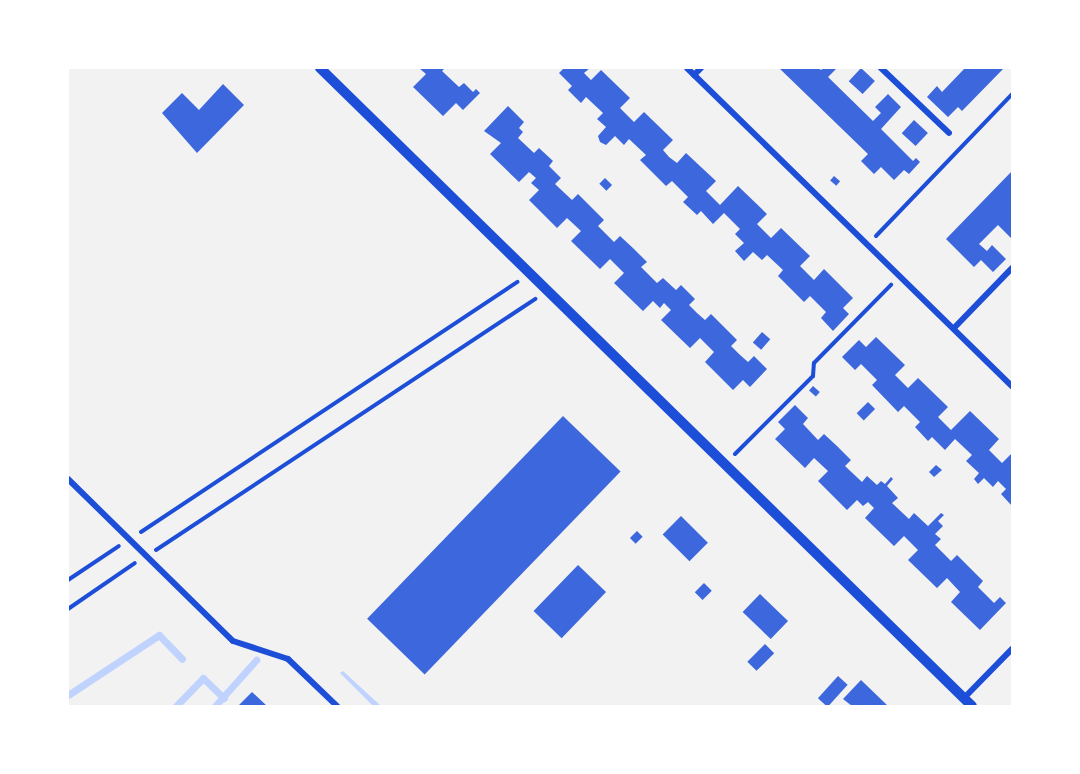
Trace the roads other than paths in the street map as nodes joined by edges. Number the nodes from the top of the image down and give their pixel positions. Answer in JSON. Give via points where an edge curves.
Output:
{"nodes":[{"id":1,"x":320,"y":68,"type":"edge"},
{"id":2,"x":687,"y":68,"type":"edge"},
{"id":3,"x":701,"y":68,"type":"edge"},
{"id":4,"x":881,"y":68,"type":"edge"},
{"id":5,"x":694,"y":75,"type":"junction"},
{"id":6,"x":949,"y":133,"type":"dead end"},
{"id":7,"x":1012,"y":268,"type":"edge"},
{"id":8,"x":954,"y":328,"type":"junction"},
{"id":9,"x":1012,"y":386,"type":"edge"},
{"id":10,"x":68,"y":478,"type":"edge"},
{"id":11,"x":1012,"y":649,"type":"edge"},
{"id":12,"x":968,"y":702,"type":"edge"},
{"id":13,"x":337,"y":706,"type":"edge"}],
"edges":[{"from":1,"to":12,"type":"street"},
{"from":2,"to":5,"type":"street"},
{"from":3,"to":5,"type":"street"},
{"from":4,"to":6,"type":"street"},
{"from":5,"to":8,"type":"street"},
{"from":7,"to":8,"type":"street"},
{"from":8,"to":9,"type":"street"},
{"from":10,"to":13,"type":"street","via":[[233,641],[288,659]]},
{"from":11,"to":12,"type":"street"}]}
